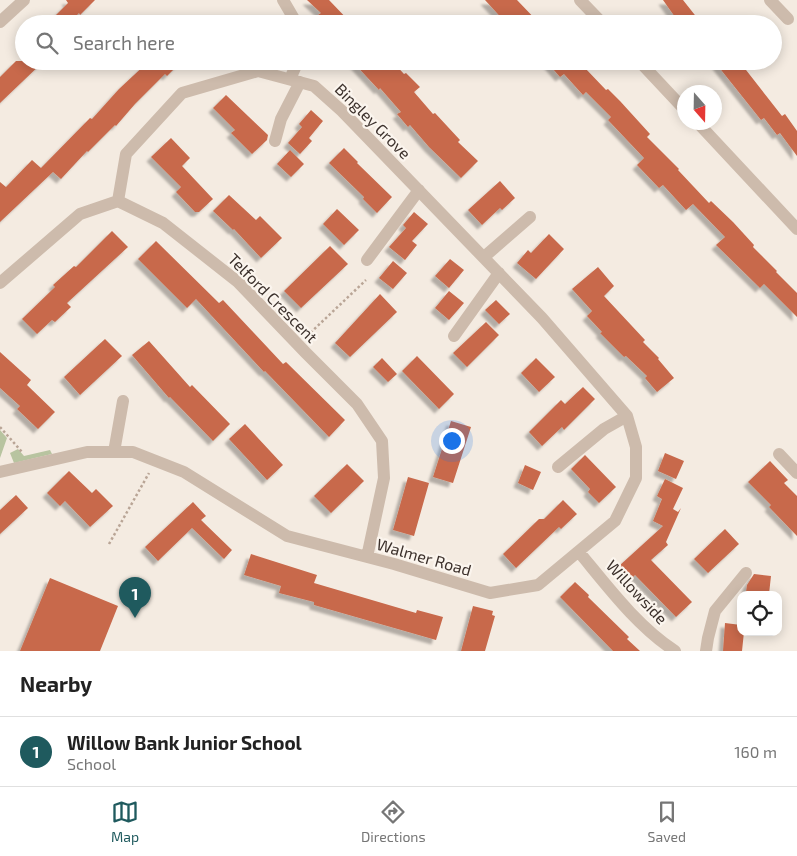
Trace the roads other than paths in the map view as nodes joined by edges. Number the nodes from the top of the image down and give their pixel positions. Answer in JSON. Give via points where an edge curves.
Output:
{"nodes":[{"id":1,"x":24,"y":0,"type":"edge"},
{"id":2,"x":283,"y":0,"type":"edge"},
{"id":3,"x":580,"y":0,"type":"edge"},
{"id":4,"x":770,"y":0,"type":"edge"},
{"id":5,"x":292,"y":15,"type":"edge"},
{"id":6,"x":594,"y":15,"type":"edge"},
{"id":7,"x":788,"y":19,"type":"dead end"},
{"id":8,"x":0,"y":22,"type":"edge"},
{"id":9,"x":297,"y":70,"type":"edge"},
{"id":10,"x":647,"y":70,"type":"edge"},
{"id":11,"x":295,"y":81,"type":"junction"},
{"id":12,"x":677,"y":102,"type":"edge"},
{"id":13,"x":704,"y":130,"type":"edge"},
{"id":14,"x":276,"y":141,"type":"dead end"},
{"id":15,"x":419,"y":190,"type":"junction"},
{"id":16,"x":118,"y":201,"type":"junction"},
{"id":17,"x":530,"y":218,"type":"dead end"},
{"id":18,"x":797,"y":229,"type":"edge"},
{"id":19,"x":484,"y":257,"type":"junction"},
{"id":20,"x":367,"y":260,"type":"dead end"},
{"id":21,"x":499,"y":273,"type":"junction"},
{"id":22,"x":0,"y":283,"type":"edge"},
{"id":23,"x":542,"y":318,"type":"joint"},
{"id":24,"x":454,"y":336,"type":"dead end"},
{"id":25,"x":123,"y":401,"type":"dead end"},
{"id":26,"x":627,"y":416,"type":"junction"},
{"id":27,"x":114,"y":452,"type":"junction"},
{"id":28,"x":779,"y":454,"type":"dead end"},
{"id":29,"x":558,"y":467,"type":"dead end"},
{"id":30,"x":0,"y":472,"type":"edge"},
{"id":31,"x":797,"y":473,"type":"edge"},
{"id":32,"x":579,"y":552,"type":"junction"},
{"id":33,"x":367,"y":557,"type":"junction"},
{"id":34,"x":746,"y":573,"type":"dead end"},
{"id":35,"x":675,"y":651,"type":"edge"},
{"id":36,"x":706,"y":651,"type":"edge"}],
"edges":[{"from":1,"to":8,"type":"street"},
{"from":2,"to":5,"type":"street"},
{"from":3,"to":6,"type":"street"},
{"from":4,"to":7,"type":"street"},
{"from":9,"to":11,"type":"street"},
{"from":10,"to":12,"type":"street"},
{"from":11,"to":14,"type":"street"},
{"from":11,"to":15,"type":"street","name":"Bingley Grove","via":[[314,86]]},
{"from":11,"to":16,"type":"street","name":"Bingley Grove","via":[[258,70],[182,93],[126,154]]},
{"from":13,"to":18,"type":"street"},
{"from":15,"to":19,"type":"street","name":"Bingley Grove"},
{"from":15,"to":20,"type":"street"},
{"from":16,"to":22,"type":"street","via":[[80,214]]},
{"from":16,"to":33,"type":"street","name":"Telford Crescent","via":[[163,222],[238,282],[357,404],[382,441],[384,478]]},
{"from":17,"to":19,"type":"street"},
{"from":19,"to":21,"type":"street","name":"Bingley Grove"},
{"from":21,"to":23,"type":"street","name":"Bingley Grove"},
{"from":21,"to":24,"type":"street"},
{"from":23,"to":26,"type":"street","name":"Walmer Road"},
{"from":25,"to":27,"type":"street"},
{"from":26,"to":29,"type":"street","via":[[604,429]]},
{"from":26,"to":32,"type":"street","name":"Walmer Road","via":[[636,447],[636,478],[615,521]]},
{"from":27,"to":30,"type":"street","name":"Walmer Road","via":[[87,452]]},
{"from":27,"to":33,"type":"street","name":"Walmer Road","via":[[132,452],[184,472],[286,536]]},
{"from":28,"to":31,"type":"street"},
{"from":32,"to":33,"type":"street","name":"Walmer Road","via":[[538,585],[490,592]]},
{"from":32,"to":35,"type":"street","name":"Willowside","via":[[617,598],[660,641]]},
{"from":34,"to":36,"type":"street","via":[[715,611]]}]}
